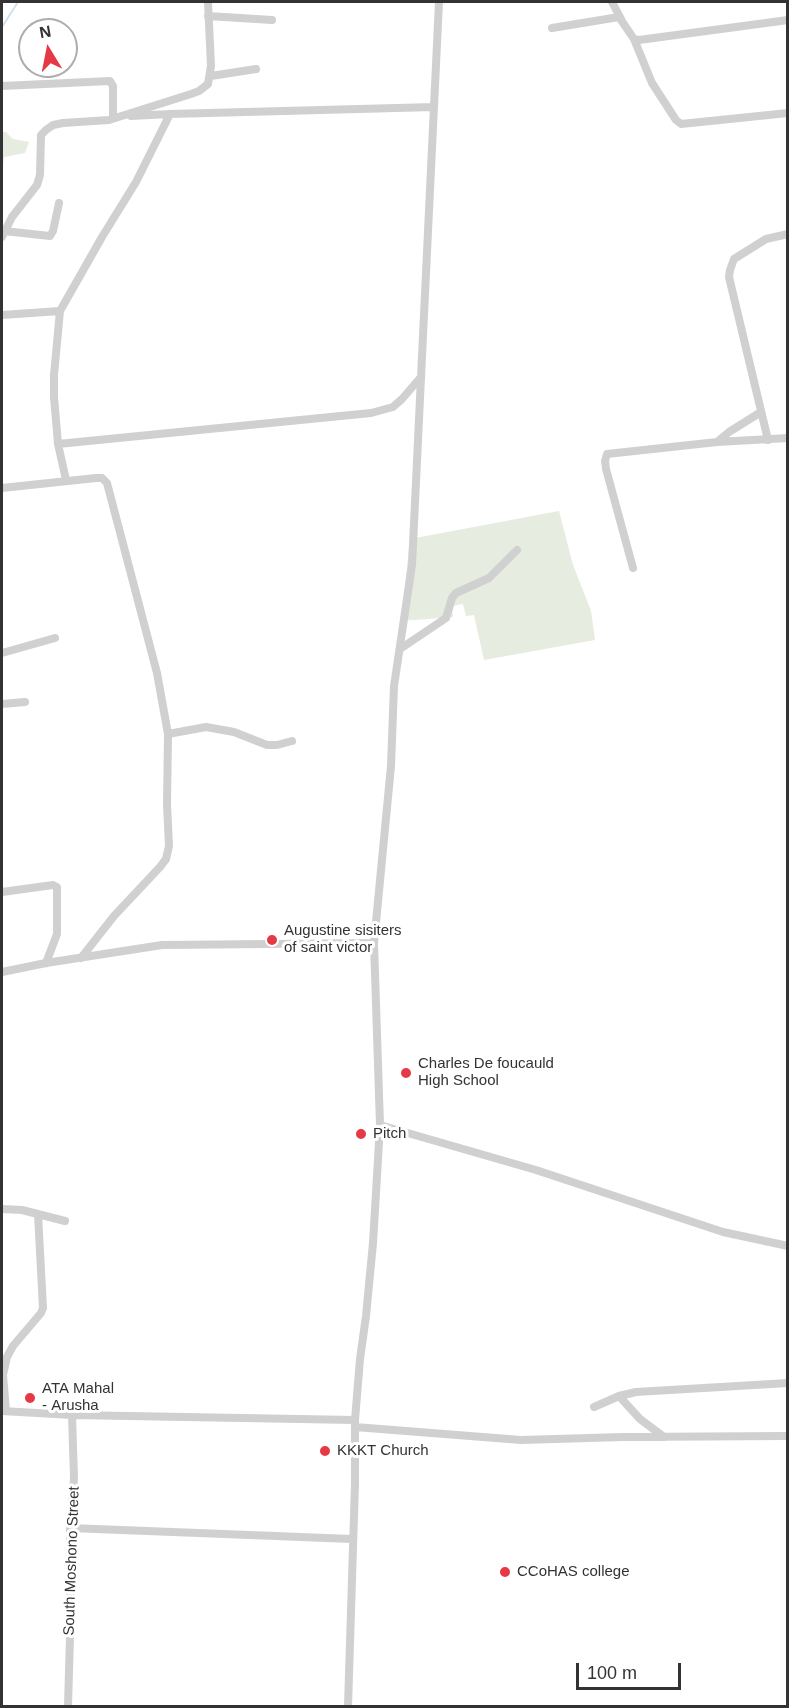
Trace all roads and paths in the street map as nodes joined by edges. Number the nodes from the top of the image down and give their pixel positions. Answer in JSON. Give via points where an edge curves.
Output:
{"nodes":[{"id":1,"x":208,"y":2,"type":"edge"},
{"id":2,"x":440,"y":2,"type":"edge"},
{"id":3,"x":612,"y":2,"type":"edge"},
{"id":4,"x":208,"y":16,"type":"junction"},
{"id":5,"x":621,"y":18,"type":"junction"},
{"id":6,"x":272,"y":20,"type":"dead end"},
{"id":7,"x":788,"y":20,"type":"edge"},
{"id":8,"x":552,"y":28,"type":"dead end"},
{"id":9,"x":634,"y":39,"type":"junction"},
{"id":10,"x":256,"y":69,"type":"dead end"},
{"id":11,"x":211,"y":76,"type":"junction"},
{"id":12,"x":2,"y":86,"type":"edge"},
{"id":13,"x":434,"y":107,"type":"junction"},
{"id":14,"x":788,"y":113,"type":"edge"},
{"id":15,"x":170,"y":114,"type":"junction"},
{"id":16,"x":115,"y":118,"type":"junction"},
{"id":17,"x":59,"y":203,"type":"dead end"},
{"id":18,"x":3,"y":234,"type":"edge"},
{"id":19,"x":788,"y":234,"type":"edge"},
{"id":20,"x":60,"y":311,"type":"junction"},
{"id":21,"x":2,"y":315,"type":"edge"},
{"id":22,"x":421,"y":377,"type":"junction"},
{"id":23,"x":761,"y":412,"type":"junction"},
{"id":24,"x":788,"y":438,"type":"edge"},
{"id":25,"x":768,"y":440,"type":"junction"},
{"id":26,"x":717,"y":442,"type":"junction"},
{"id":27,"x":58,"y":444,"type":"junction"},
{"id":28,"x":66,"y":480,"type":"junction"},
{"id":29,"x":2,"y":488,"type":"edge"},
{"id":30,"x":516,"y":550,"type":"dead end"},
{"id":31,"x":633,"y":568,"type":"dead end"},
{"id":32,"x":55,"y":638,"type":"dead end"},
{"id":33,"x":400,"y":649,"type":"junction"},
{"id":34,"x":2,"y":653,"type":"edge"},
{"id":35,"x":25,"y":702,"type":"dead end"},
{"id":36,"x":2,"y":704,"type":"edge"},
{"id":37,"x":168,"y":734,"type":"junction"},
{"id":38,"x":292,"y":741,"type":"dead end"},
{"id":39,"x":2,"y":892,"type":"edge"},
{"id":40,"x":374,"y":943,"type":"junction"},
{"id":41,"x":81,"y":958,"type":"junction"},
{"id":42,"x":46,"y":963,"type":"junction"},
{"id":43,"x":2,"y":972,"type":"edge"},
{"id":44,"x":380,"y":1125,"type":"junction"},
{"id":45,"x":2,"y":1209,"type":"edge"},
{"id":46,"x":38,"y":1214,"type":"junction"},
{"id":47,"x":65,"y":1221,"type":"dead end"},
{"id":48,"x":788,"y":1246,"type":"edge"},
{"id":49,"x":788,"y":1383,"type":"edge"},
{"id":50,"x":619,"y":1396,"type":"junction"},
{"id":51,"x":594,"y":1407,"type":"dead end"},
{"id":52,"x":4,"y":1411,"type":"edge"},
{"id":53,"x":72,"y":1415,"type":"junction"},
{"id":54,"x":355,"y":1424,"type":"junction"},
{"id":55,"x":788,"y":1436,"type":"edge"},
{"id":56,"x":664,"y":1437,"type":"junction"},
{"id":57,"x":70,"y":1528,"type":"junction"},
{"id":58,"x":352,"y":1539,"type":"junction"},
{"id":59,"x":68,"y":1707,"type":"edge"},
{"id":60,"x":348,"y":1707,"type":"edge"}],
"edges":[{"from":1,"to":4,"type":"street"},
{"from":2,"to":13,"type":"street"},
{"from":3,"to":5,"type":"street"},
{"from":4,"to":6,"type":"street"},
{"from":4,"to":11,"type":"street"},
{"from":5,"to":8,"type":"street"},
{"from":5,"to":9,"type":"street"},
{"from":7,"to":9,"type":"street"},
{"from":9,"to":14,"type":"street","via":[[652,83],[681,124]]},
{"from":10,"to":11,"type":"street"},
{"from":11,"to":16,"type":"street","via":[[199,91]]},
{"from":12,"to":16,"type":"street","via":[[110,81]]},
{"from":13,"to":15,"type":"street"},
{"from":13,"to":22,"type":"street"},
{"from":15,"to":16,"type":"street"},
{"from":15,"to":20,"type":"street","via":[[136,182]]},
{"from":16,"to":18,"type":"street","via":[[52,125],[41,135],[37,185]]},
{"from":17,"to":18,"type":"street","via":[[50,236]]},
{"from":19,"to":23,"type":"street","via":[[766,239],[734,259],[729,270]]},
{"from":20,"to":21,"type":"street"},
{"from":20,"to":27,"type":"street","via":[[54,375]]},
{"from":22,"to":27,"type":"street","via":[[393,407],[371,413]]},
{"from":22,"to":33,"type":"street","via":[[412,565]]},
{"from":23,"to":25,"type":"street"},
{"from":23,"to":26,"type":"street"},
{"from":24,"to":25,"type":"street"},
{"from":25,"to":26,"type":"street"},
{"from":26,"to":31,"type":"street","via":[[614,452],[605,457]]},
{"from":27,"to":28,"type":"street"},
{"from":28,"to":29,"type":"street"},
{"from":28,"to":37,"type":"street","via":[[102,478],[106,483],[157,674]]},
{"from":30,"to":33,"type":"street","via":[[489,578],[456,592],[446,618]]},
{"from":32,"to":34,"type":"street"},
{"from":33,"to":40,"type":"street"},
{"from":35,"to":36,"type":"street"},
{"from":37,"to":38,"type":"street","via":[[206,727],[234,732],[267,745]]},
{"from":37,"to":41,"type":"street","via":[[166,859]]},
{"from":39,"to":42,"type":"street","via":[[57,887],[57,934]]},
{"from":40,"to":41,"type":"street","via":[[162,945]]},
{"from":40,"to":44,"type":"street"},
{"from":41,"to":42,"type":"street"},
{"from":42,"to":43,"type":"street"},
{"from":44,"to":48,"type":"street","via":[[536,1170],[723,1232]]},
{"from":44,"to":54,"type":"street"},
{"from":45,"to":46,"type":"street"},
{"from":46,"to":47,"type":"street"},
{"from":46,"to":52,"type":"street","via":[[43,1308],[7,1357]]},
{"from":49,"to":50,"type":"street"},
{"from":50,"to":51,"type":"street"},
{"from":50,"to":56,"type":"street"},
{"from":52,"to":53,"type":"street"},
{"from":53,"to":54,"type":"street"},
{"from":53,"to":57,"type":"street","name":"South Moshono Street","via":[[74,1478]]},
{"from":54,"to":56,"type":"street","via":[[520,1440]]},
{"from":54,"to":58,"type":"street"},
{"from":55,"to":56,"type":"street"},
{"from":57,"to":58,"type":"street"},
{"from":57,"to":59,"type":"street","name":"South Moshono Street"},
{"from":58,"to":60,"type":"street"}]}
